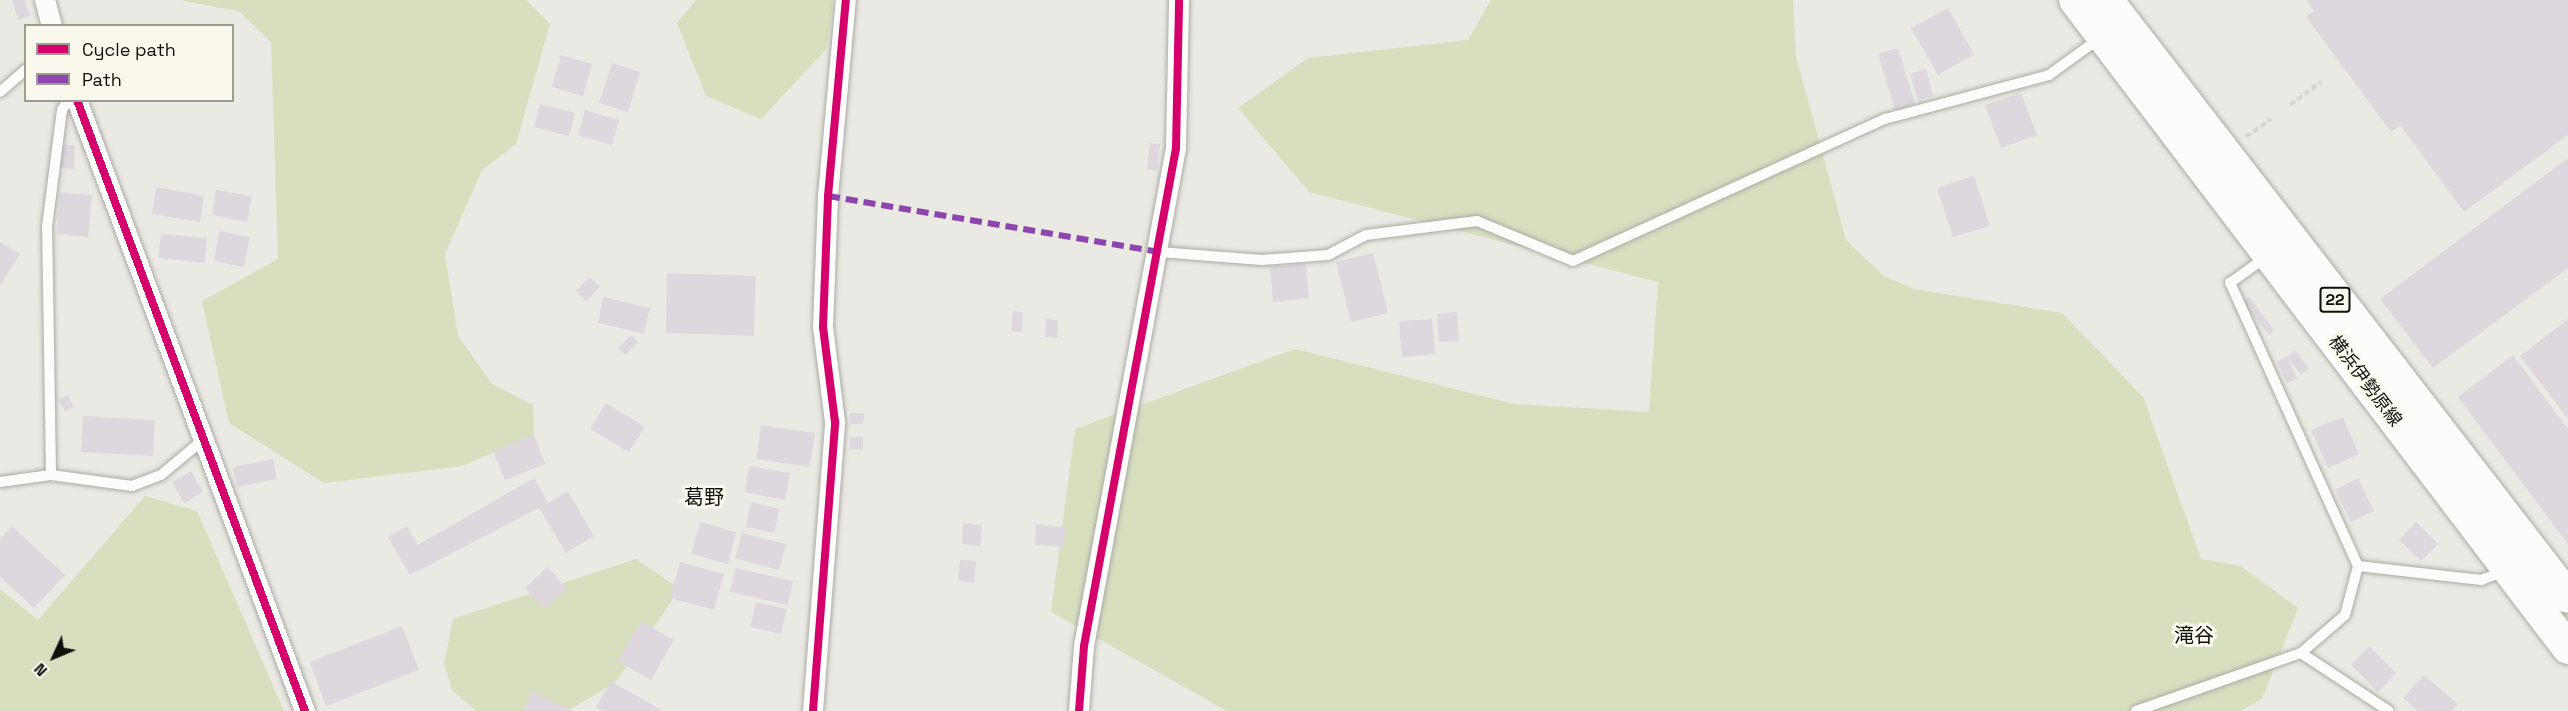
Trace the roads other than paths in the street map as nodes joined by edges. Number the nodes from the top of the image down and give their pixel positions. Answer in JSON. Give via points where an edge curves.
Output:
{"nodes":[{"id":1,"x":45,"y":0,"type":"edge"},
{"id":2,"x":846,"y":0,"type":"edge"},
{"id":3,"x":1179,"y":0,"type":"edge"},
{"id":4,"x":2075,"y":0,"type":"edge"},
{"id":5,"x":2107,"y":0,"type":"edge"},
{"id":6,"x":51,"y":24,"type":"edge"},
{"id":7,"x":2103,"y":36,"type":"junction"},
{"id":8,"x":24,"y":71,"type":"edge"},
{"id":9,"x":0,"y":92,"type":"edge"},
{"id":10,"x":67,"y":102,"type":"edge"},
{"id":11,"x":78,"y":102,"type":"edge"},
{"id":12,"x":1159,"y":252,"type":"junction"},
{"id":13,"x":2269,"y":255,"type":"junction"},
{"id":14,"x":204,"y":439,"type":"junction"},
{"id":15,"x":51,"y":476,"type":"junction"},
{"id":16,"x":0,"y":482,"type":"edge"},
{"id":17,"x":2358,"y":566,"type":"junction"},
{"id":18,"x":2507,"y":569,"type":"junction"},
{"id":19,"x":2565,"y":587,"type":"edge"},
{"id":20,"x":2568,"y":648,"type":"edge"},
{"id":21,"x":2301,"y":652,"type":"junction"},
{"id":22,"x":305,"y":711,"type":"edge"},
{"id":23,"x":813,"y":711,"type":"edge"},
{"id":24,"x":1078,"y":711,"type":"edge"},
{"id":25,"x":2136,"y":711,"type":"edge"},
{"id":26,"x":2389,"y":711,"type":"edge"}],
"edges":[{"from":1,"to":6,"type":"street"},
{"from":2,"to":23,"type":"street","via":[[828,196],[823,327],[835,422]]},
{"from":3,"to":12,"type":"street","via":[[1176,148]]},
{"from":4,"to":7,"type":"main road","name":"横浜伊勢原線","number":"22"},
{"from":5,"to":19,"type":"main road","name":"横浜伊勢原線","number":"22"},
{"from":7,"to":12,"type":"lane","via":[[2049,75],[1885,119],[1573,261],[1477,221],[1366,235],[1328,255],[1263,260]]},
{"from":7,"to":13,"type":"main road","name":"横浜伊勢原線","number":"22"},
{"from":8,"to":9,"type":"lane"},
{"from":10,"to":15,"type":"lane","via":[[62,110],[47,227]]},
{"from":11,"to":14,"type":"street"},
{"from":12,"to":24,"type":"street","via":[[1084,646]]},
{"from":13,"to":17,"type":"lane","via":[[2230,283]]},
{"from":13,"to":18,"type":"main road","name":"横浜伊勢原線","number":"22"},
{"from":14,"to":15,"type":"lane","via":[[161,475],[132,486]]},
{"from":14,"to":22,"type":"street"},
{"from":15,"to":16,"type":"lane"},
{"from":17,"to":18,"type":"lane","via":[[2481,580]]},
{"from":17,"to":21,"type":"lane","via":[[2345,615]]},
{"from":18,"to":20,"type":"main road","name":"横浜伊勢原線","number":"22"},
{"from":21,"to":25,"type":"lane"},
{"from":21,"to":26,"type":"lane"}]}
